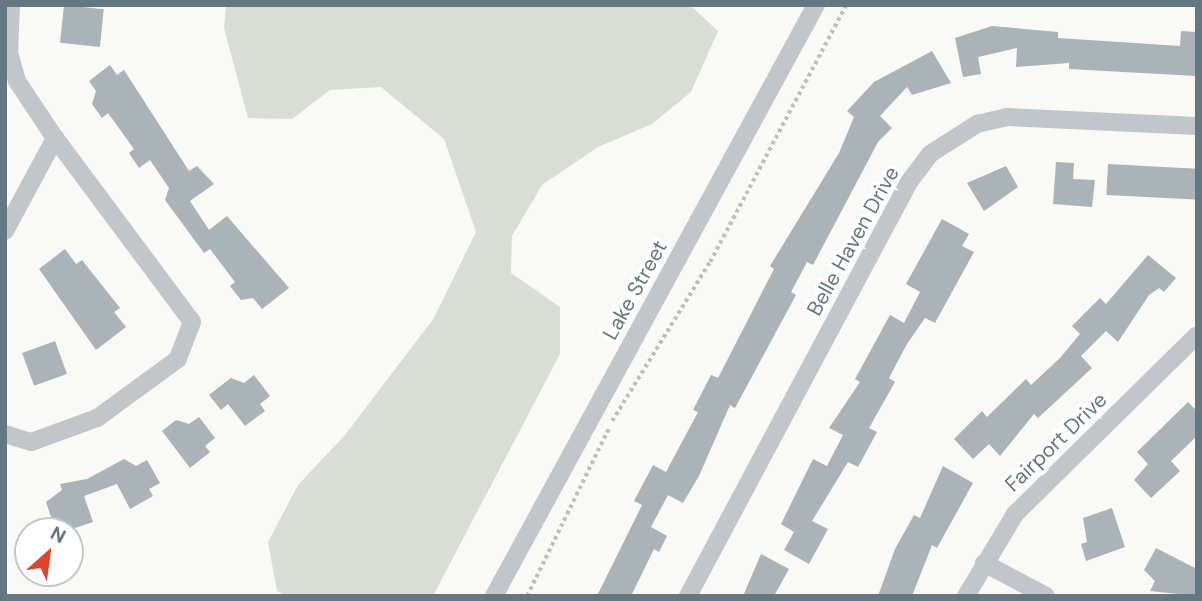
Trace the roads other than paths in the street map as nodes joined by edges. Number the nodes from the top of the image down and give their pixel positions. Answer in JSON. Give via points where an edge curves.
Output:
{"nodes":[{"id":1,"x":10,"y":5,"type":"edge"},
{"id":2,"x":816,"y":5,"type":"edge"},
{"id":3,"x":1197,"y":126,"type":"edge"},
{"id":4,"x":55,"y":138,"type":"junction"},
{"id":5,"x":5,"y":231,"type":"edge"},
{"id":6,"x":1197,"y":335,"type":"edge"},
{"id":7,"x":5,"y":434,"type":"edge"},
{"id":8,"x":984,"y":563,"type":"junction"},
{"id":9,"x":494,"y":596,"type":"edge"},
{"id":10,"x":688,"y":596,"type":"edge"},
{"id":11,"x":966,"y":596,"type":"edge"},
{"id":12,"x":1046,"y":596,"type":"edge"}],
"edges":[{"from":1,"to":4,"type":"street","via":[[9,53],[17,81]]},
{"from":2,"to":9,"type":"street","name":"Lake Street"},
{"from":3,"to":10,"type":"street","name":"Belle Haven Drive","via":[[1007,117],[977,124],[930,154],[909,182]]},
{"from":4,"to":5,"type":"street"},
{"from":4,"to":7,"type":"street","via":[[192,322],[178,359],[97,418],[32,442]]},
{"from":6,"to":8,"type":"street","name":"Fairport Drive","via":[[1015,514]]},
{"from":8,"to":11,"type":"street","name":"Fairport Drive"},
{"from":8,"to":12,"type":"street"}]}
